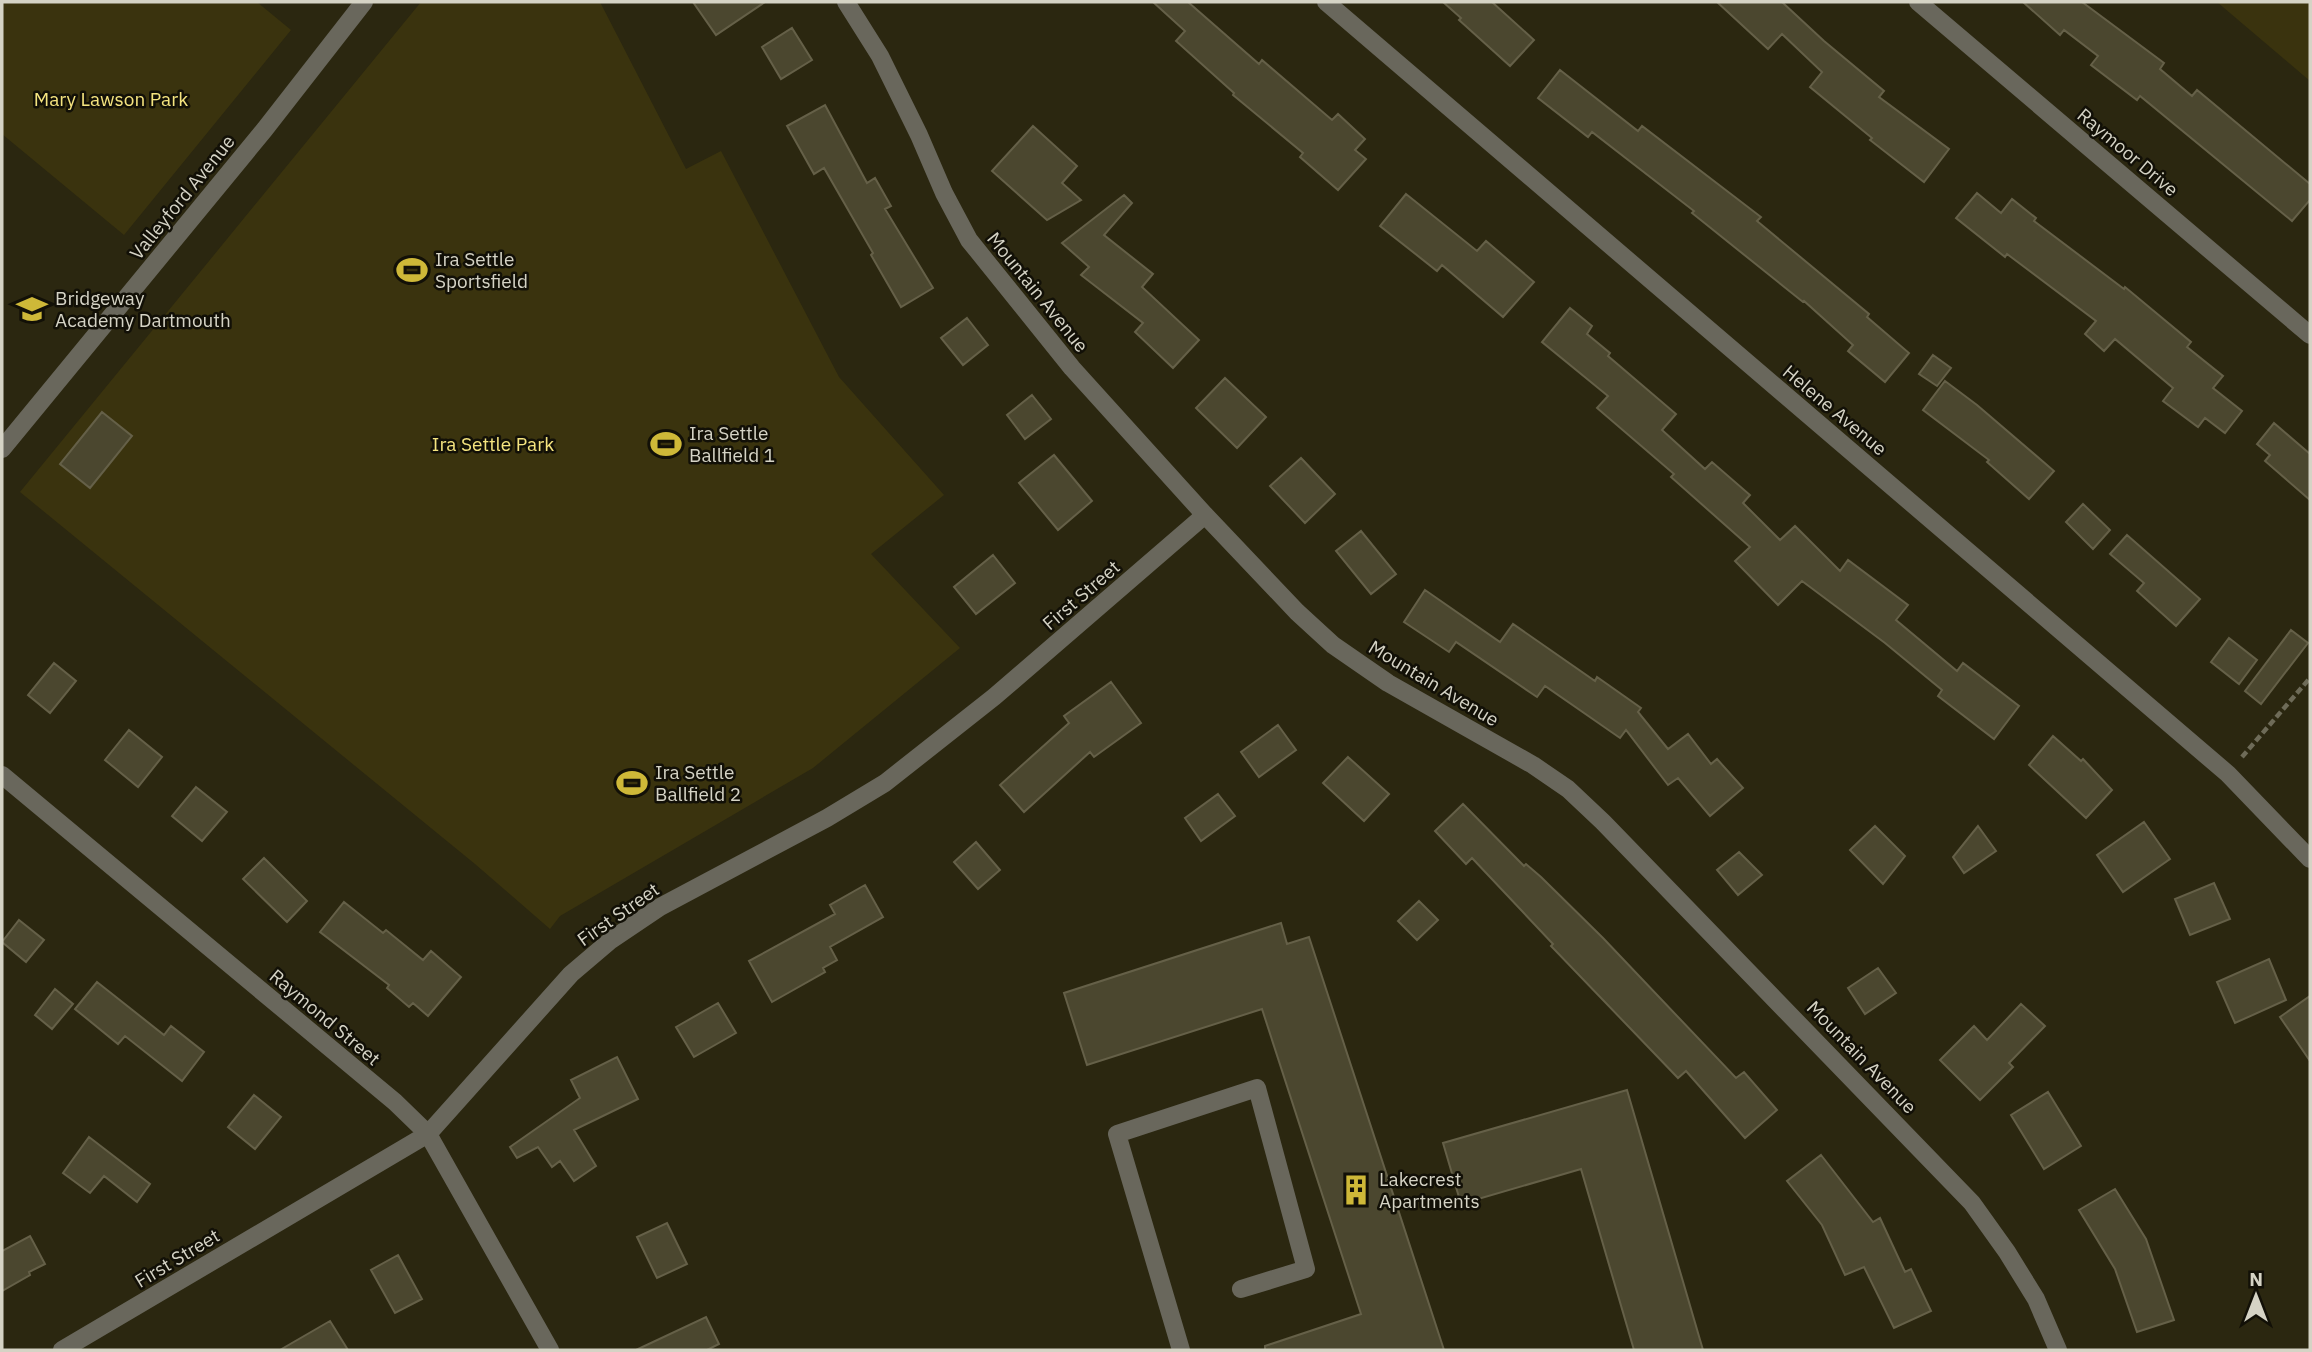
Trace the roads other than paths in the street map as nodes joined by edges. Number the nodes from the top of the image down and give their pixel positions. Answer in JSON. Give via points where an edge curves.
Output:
{"nodes":[{"id":1,"x":365,"y":2,"type":"edge"},
{"id":2,"x":846,"y":2,"type":"edge"},
{"id":3,"x":1326,"y":2,"type":"edge"},
{"id":4,"x":1918,"y":2,"type":"edge"},
{"id":5,"x":2310,"y":335,"type":"edge"},
{"id":6,"x":2,"y":449,"type":"edge"},
{"id":7,"x":1205,"y":515,"type":"junction"},
{"id":8,"x":2,"y":775,"type":"edge"},
{"id":9,"x":2310,"y":859,"type":"edge"},
{"id":10,"x":428,"y":1134,"type":"junction"},
{"id":11,"x":1241,"y":1289,"type":"dead end"},
{"id":12,"x":62,"y":1350,"type":"edge"},
{"id":13,"x":550,"y":1350,"type":"edge"},
{"id":14,"x":1181,"y":1350,"type":"edge"},
{"id":15,"x":2059,"y":1350,"type":"edge"}],
"edges":[{"from":1,"to":6,"type":"street","name":"Valleyford Avenue"},
{"from":2,"to":7,"type":"street","name":"Mountain Avenue","via":[[880,56],[969,240],[1072,368]]},
{"from":3,"to":9,"type":"street","name":"Helene Avenue","via":[[2228,774]]},
{"from":4,"to":5,"type":"street","name":"Raymoor Drive"},
{"from":7,"to":10,"type":"street","name":"First Street","via":[[994,697],[886,783],[660,907],[611,940],[571,974]]},
{"from":7,"to":15,"type":"street","name":"Mountain Avenue","via":[[1333,645],[1388,683],[1533,765],[1603,822],[1972,1203],[2036,1299]]},
{"from":8,"to":10,"type":"street","name":"Raymond Street"},
{"from":10,"to":12,"type":"street","name":"First Street"},
{"from":10,"to":13,"type":"street","name":"Raymond Street"},
{"from":11,"to":14,"type":"street","via":[[1306,1269],[1257,1088],[1116,1134]]}]}
